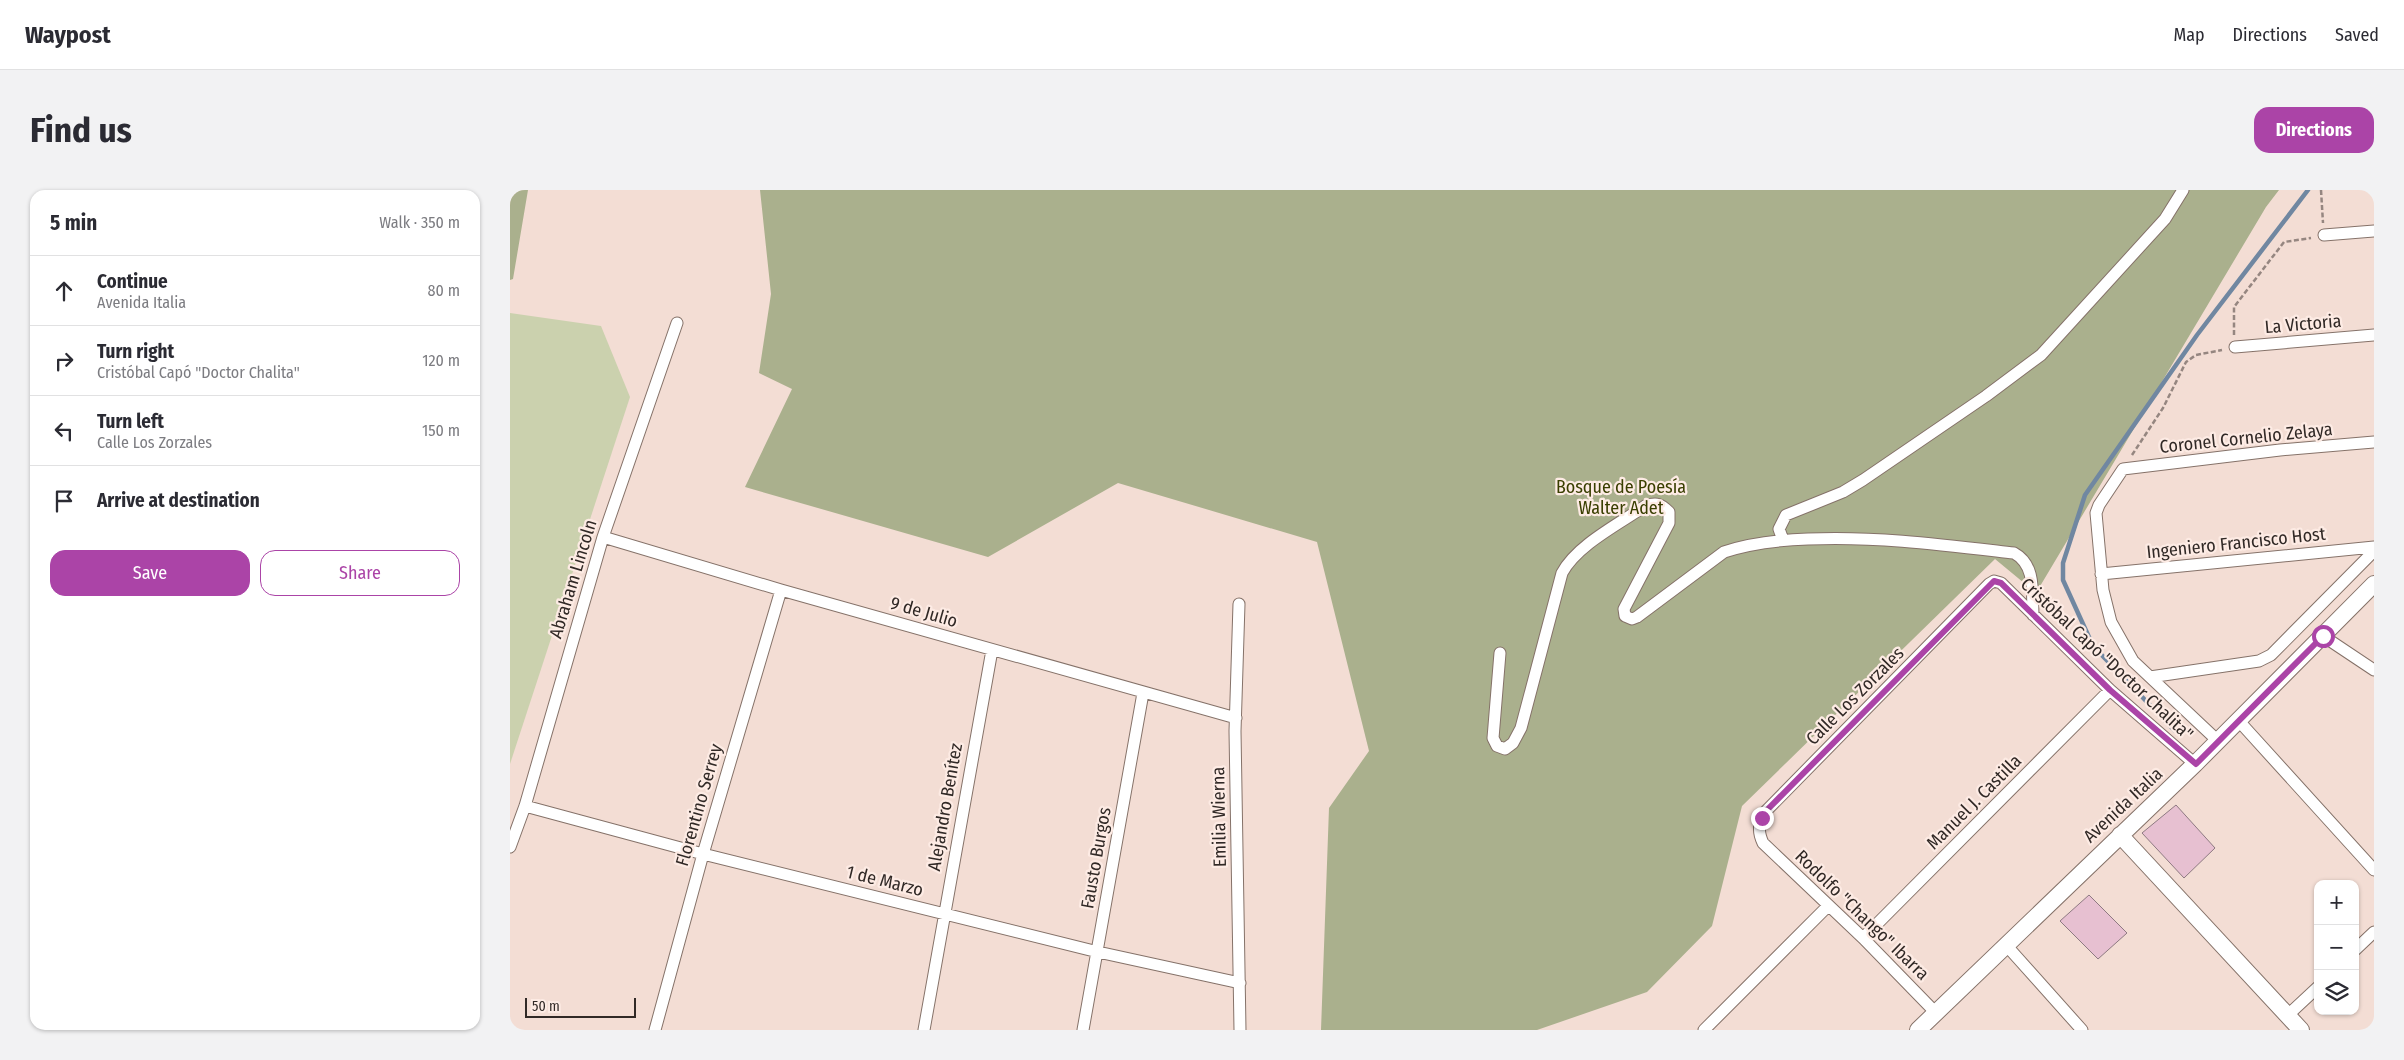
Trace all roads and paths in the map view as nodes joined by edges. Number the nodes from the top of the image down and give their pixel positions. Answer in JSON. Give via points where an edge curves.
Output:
{"nodes":[{"id":1,"x":2183,"y":190,"type":"edge"},
{"id":2,"x":2321,"y":190,"type":"edge"},
{"id":3,"x":2374,"y":231,"type":"edge"},
{"id":4,"x":2324,"y":235,"type":"junction"},
{"id":5,"x":677,"y":323,"type":"dead end"},
{"id":6,"x":2374,"y":335,"type":"edge"},
{"id":7,"x":2235,"y":347,"type":"junction"},
{"id":8,"x":2374,"y":442,"type":"edge"},
{"id":9,"x":2123,"y":469,"type":"junction"},
{"id":10,"x":603,"y":537,"type":"junction"},
{"id":11,"x":1783,"y":540,"type":"junction"},
{"id":12,"x":2374,"y":547,"type":"edge"},
{"id":13,"x":2374,"y":551,"type":"edge"},
{"id":14,"x":2101,"y":574,"type":"junction"},
{"id":15,"x":1994,"y":581,"type":"joint"},
{"id":16,"x":2374,"y":584,"type":"edge"},
{"id":17,"x":781,"y":590,"type":"junction"},
{"id":18,"x":1239,"y":604,"type":"dead end"},
{"id":19,"x":2033,"y":615,"type":"junction"},
{"id":20,"x":2323,"y":636,"type":"junction"},
{"id":21,"x":992,"y":650,"type":"junction"},
{"id":22,"x":1500,"y":653,"type":"dead end"},
{"id":23,"x":2374,"y":670,"type":"edge"},
{"id":24,"x":2150,"y":677,"type":"junction"},
{"id":25,"x":2110,"y":690,"type":"junction"},
{"id":26,"x":1143,"y":693,"type":"junction"},
{"id":27,"x":1236,"y":718,"type":"junction"},
{"id":28,"x":2238,"y":720,"type":"junction"},
{"id":29,"x":2218,"y":741,"type":"junction"},
{"id":30,"x":2196,"y":764,"type":"junction"},
{"id":31,"x":524,"y":806,"type":"junction"},
{"id":32,"x":2120,"y":835,"type":"junction"},
{"id":33,"x":1763,"y":843,"type":"joint"},
{"id":34,"x":510,"y":847,"type":"edge"},
{"id":35,"x":703,"y":854,"type":"junction"},
{"id":36,"x":2374,"y":870,"type":"edge"},
{"id":37,"x":1828,"y":906,"type":"junction"},
{"id":38,"x":944,"y":914,"type":"junction"},
{"id":39,"x":2374,"y":932,"type":"edge"},
{"id":40,"x":1863,"y":938,"type":"junction"},
{"id":41,"x":2006,"y":945,"type":"junction"},
{"id":42,"x":2359,"y":946,"type":"edge"},
{"id":43,"x":1098,"y":952,"type":"junction"},
{"id":44,"x":1240,"y":983,"type":"junction"},
{"id":45,"x":2314,"y":991,"type":"edge"},
{"id":46,"x":1936,"y":1013,"type":"junction"},
{"id":47,"x":2288,"y":1016,"type":"junction"},
{"id":48,"x":655,"y":1030,"type":"edge"},
{"id":49,"x":924,"y":1030,"type":"edge"},
{"id":50,"x":1083,"y":1030,"type":"edge"},
{"id":51,"x":1240,"y":1030,"type":"edge"},
{"id":52,"x":1704,"y":1030,"type":"edge"},
{"id":53,"x":1918,"y":1030,"type":"edge"},
{"id":54,"x":2082,"y":1030,"type":"edge"},
{"id":55,"x":2301,"y":1030,"type":"edge"}],
"edges":[{"from":1,"to":11,"type":"street","via":[[2165,219],[2036,360],[1863,480],[1843,492],[1786,515],[1779,529]]},
{"from":2,"to":4,"type":"path"},
{"from":3,"to":4,"type":"street"},
{"from":4,"to":7,"type":"path","via":[[2284,242],[2234,307]]},
{"from":5,"to":10,"type":"street","name":"Abraham Lincoln"},
{"from":6,"to":7,"type":"street","name":"La Victoria"},
{"from":7,"to":9,"type":"path","via":[[2196,355],[2186,362],[2163,408]]},
{"from":8,"to":9,"type":"street","name":"Coronel Cornelio Zelaya"},
{"from":9,"to":14,"type":"street","via":[[2096,513]]},
{"from":10,"to":17,"type":"street","name":"9 de Julio"},
{"from":10,"to":31,"type":"street","name":"Abraham Lincoln"},
{"from":11,"to":19,"type":"street","via":[[1871,538],[2014,553],[2024,558],[2030,568]]},
{"from":11,"to":22,"type":"street","via":[[1724,552],[1632,619],[1625,616],[1624,609],[1669,523],[1669,512],[1656,503],[1645,506],[1577,552],[1562,573],[1518,737],[1505,749],[1497,746],[1494,738]]},
{"from":12,"to":14,"type":"street","name":"Ingeniero Francisco Host"},
{"from":13,"to":24,"type":"street","via":[[2271,655],[2259,660]]},
{"from":14,"to":24,"type":"street","via":[[2104,602],[2116,635],[2133,661]]},
{"from":15,"to":19,"type":"street","name":"Cristóbal Capó \"Doctor Chalita\"","via":[[2001,583]]},
{"from":15,"to":33,"type":"street","name":"Calle Los Zorzales","via":[[1766,811],[1759,826]]},
{"from":16,"to":20,"type":"main road","name":"Avenida Italia"},
{"from":17,"to":21,"type":"street","name":"9 de Julio"},
{"from":17,"to":35,"type":"street","name":"Florentino Serrey"},
{"from":18,"to":27,"type":"street","name":"Emilia Wierna"},
{"from":19,"to":25,"type":"street","name":"Cristóbal Capó \"Doctor Chalita\""},
{"from":20,"to":23,"type":"street"},
{"from":20,"to":28,"type":"main road","name":"Avenida Italia"},
{"from":21,"to":26,"type":"street","name":"9 de Julio"},
{"from":21,"to":38,"type":"street","name":"Alejandro Benítez"},
{"from":24,"to":29,"type":"street"},
{"from":25,"to":30,"type":"street","name":"Cristóbal Capó \"Doctor Chalita\""},
{"from":25,"to":40,"type":"street","name":"Manuel J. Castilla"},
{"from":26,"to":27,"type":"street","name":"9 de Julio"},
{"from":26,"to":43,"type":"street","name":"Fausto Burgos"},
{"from":27,"to":44,"type":"street","name":"Emilia Wierna"},
{"from":28,"to":29,"type":"main road","name":"Avenida Italia"},
{"from":28,"to":36,"type":"street"},
{"from":29,"to":30,"type":"main road","name":"Avenida Italia"},
{"from":30,"to":32,"type":"main road","name":"Avenida Italia"},
{"from":31,"to":34,"type":"street","name":"Abraham Lincoln"},
{"from":31,"to":35,"type":"street","name":"1 de Marzo"},
{"from":32,"to":41,"type":"main road","name":"Avenida Italia"},
{"from":32,"to":47,"type":"main road"},
{"from":33,"to":37,"type":"street","name":"Rodolfo \"Chango\" Ibarra"},
{"from":35,"to":38,"type":"street","name":"1 de Marzo"},
{"from":35,"to":48,"type":"street","name":"Florentino Serrey"},
{"from":37,"to":40,"type":"street","name":"Rodolfo \"Chango\" Ibarra"},
{"from":37,"to":52,"type":"street"},
{"from":38,"to":43,"type":"street","name":"1 de Marzo"},
{"from":38,"to":49,"type":"street","name":"Alejandro Benítez"},
{"from":39,"to":42,"type":"street"},
{"from":40,"to":46,"type":"street","name":"Rodolfo \"Chango\" Ibarra"},
{"from":41,"to":46,"type":"main road","name":"Avenida Italia"},
{"from":41,"to":54,"type":"street"},
{"from":43,"to":44,"type":"street","name":"1 de Marzo"},
{"from":43,"to":50,"type":"street","name":"Fausto Burgos"},
{"from":44,"to":51,"type":"street","name":"Emilia Wierna"},
{"from":45,"to":47,"type":"street"},
{"from":46,"to":53,"type":"main road","name":"Avenida Italia"},
{"from":47,"to":55,"type":"main road"}]}
